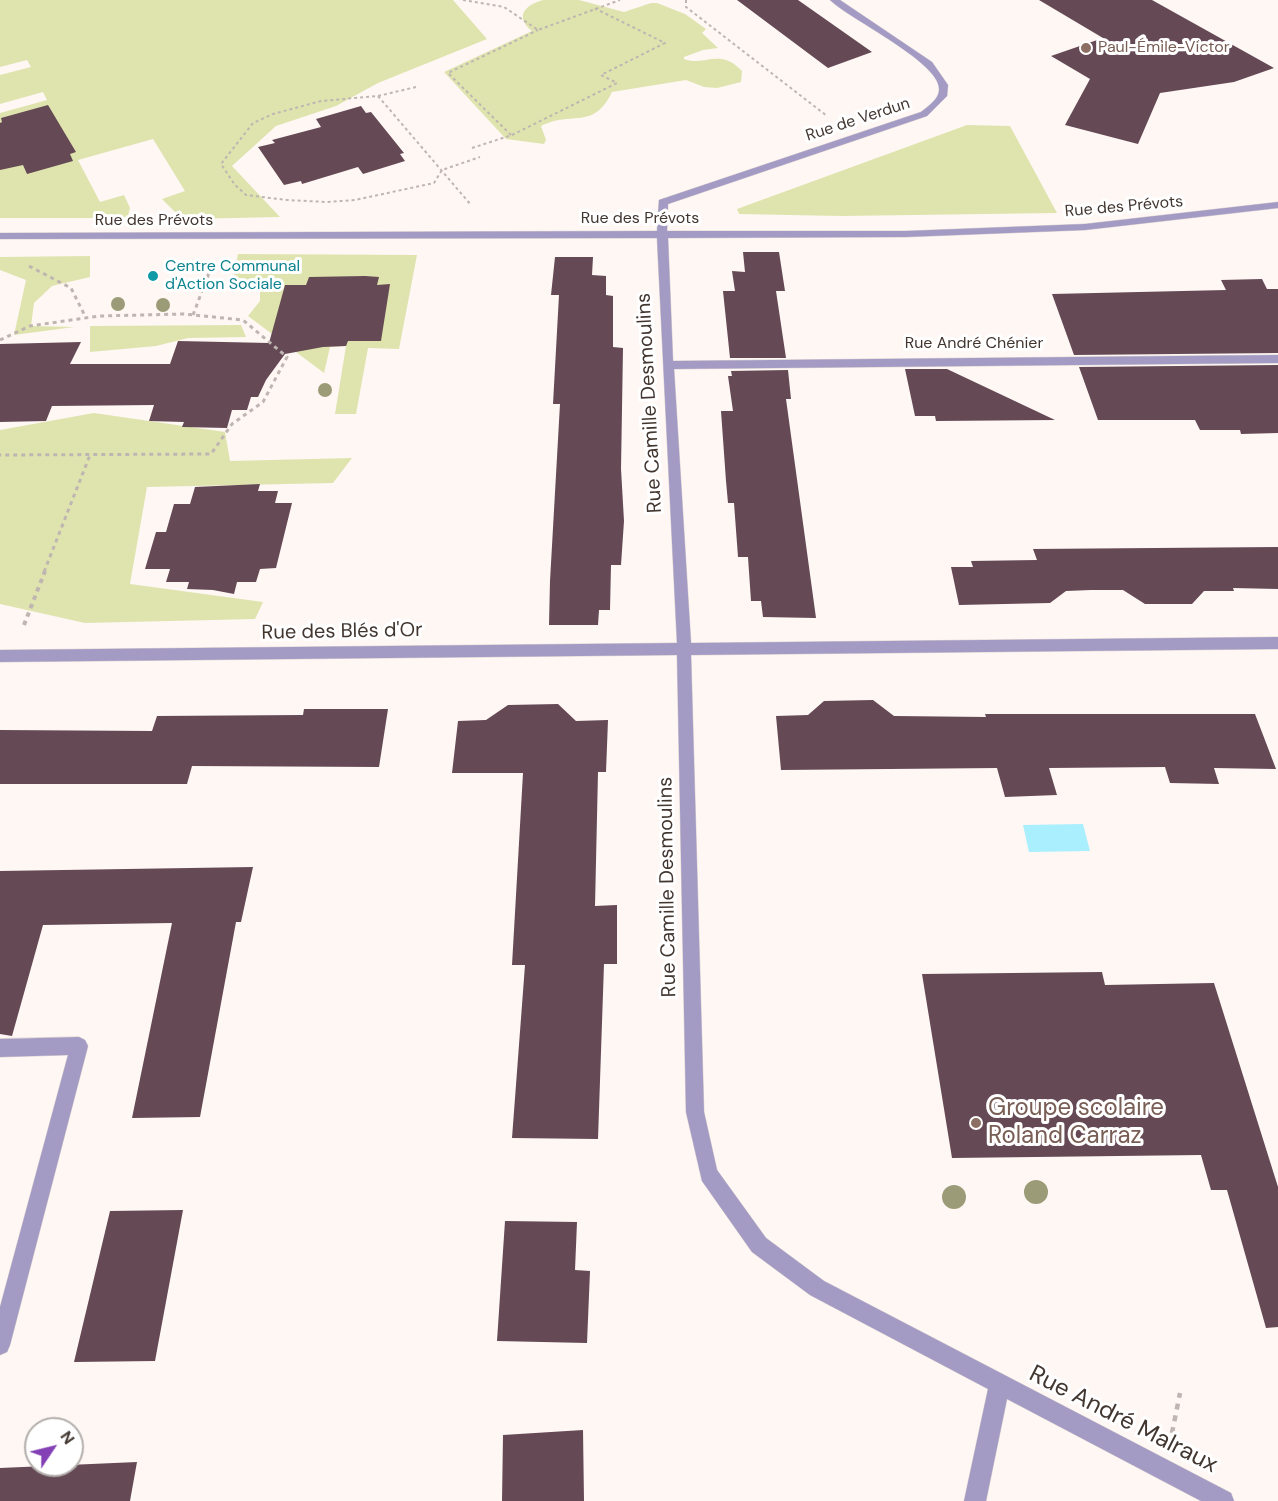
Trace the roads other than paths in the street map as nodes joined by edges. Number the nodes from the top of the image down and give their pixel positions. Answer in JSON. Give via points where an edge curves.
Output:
{"nodes":[{"id":1,"x":834,"y":0,"type":"edge"},
{"id":2,"x":1278,"y":206,"type":"edge"},
{"id":3,"x":664,"y":234,"type":"junction"},
{"id":4,"x":0,"y":236,"type":"edge"},
{"id":5,"x":1278,"y":359,"type":"edge"},
{"id":6,"x":669,"y":365,"type":"junction"},
{"id":7,"x":1278,"y":643,"type":"edge"},
{"id":8,"x":684,"y":647,"type":"junction"},
{"id":9,"x":6,"y":656,"type":"edge"},
{"id":10,"x":0,"y":1048,"type":"edge"},
{"id":11,"x":6,"y":1300,"type":"edge"},
{"id":12,"x":0,"y":1345,"type":"edge"},
{"id":13,"x":999,"y":1385,"type":"junction"},
{"id":14,"x":975,"y":1501,"type":"edge"},
{"id":15,"x":1223,"y":1501,"type":"edge"}],
"edges":[{"from":1,"to":3,"type":"street","name":"Rue de Verdun","via":[[929,64],[945,86],[939,102],[924,114],[663,202]]},
{"from":2,"to":3,"type":"street","name":"Rue des Prévots","via":[[1085,227],[906,234]]},
{"from":3,"to":4,"type":"street","name":"Rue des Prévots"},
{"from":3,"to":6,"type":"street","name":"Rue Camille Desmoulins"},
{"from":5,"to":6,"type":"street","name":"Rue André Chénier"},
{"from":6,"to":8,"type":"street","name":"Rue Camille Desmoulins"},
{"from":7,"to":8,"type":"street"},
{"from":8,"to":9,"type":"street","name":"Rue des Blés d'Or"},
{"from":8,"to":13,"type":"street","name":"Rue Camille Desmoulins","via":[[695,1112],[709,1174],[759,1245],[817,1288]]},
{"from":10,"to":11,"type":"street","via":[[79,1046]]},
{"from":11,"to":12,"type":"street"},
{"from":13,"to":14,"type":"street"},
{"from":13,"to":15,"type":"street","name":"Rue André Malraux"}]}
